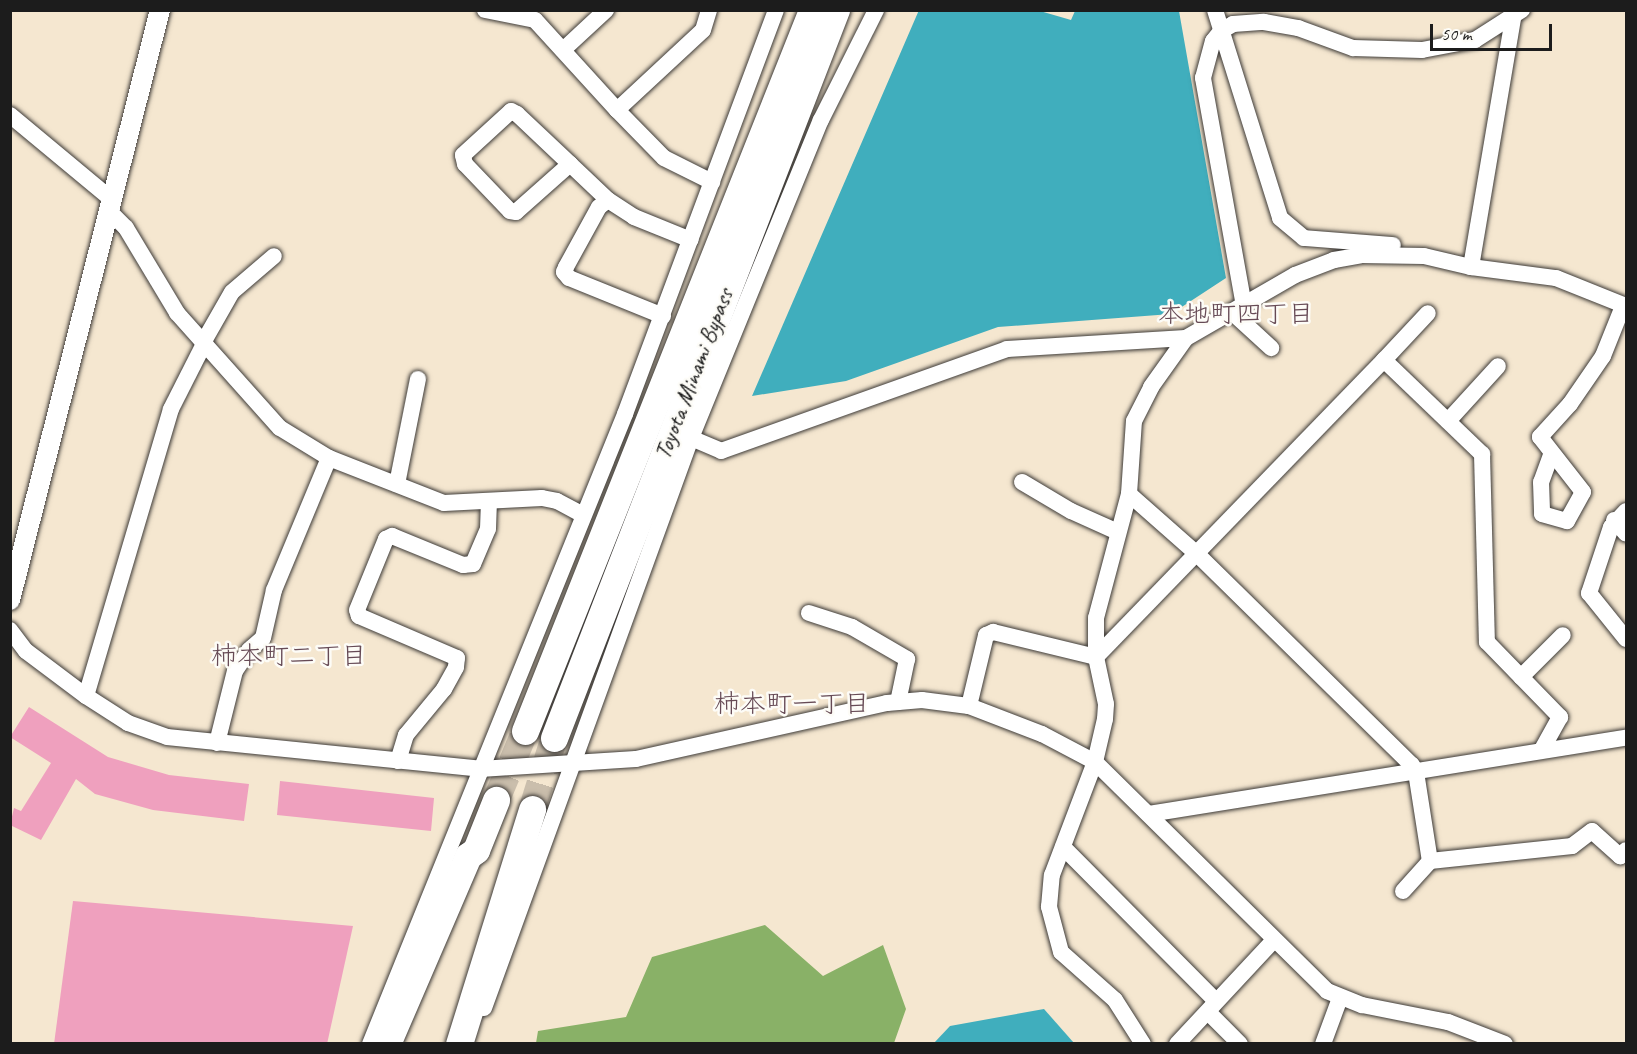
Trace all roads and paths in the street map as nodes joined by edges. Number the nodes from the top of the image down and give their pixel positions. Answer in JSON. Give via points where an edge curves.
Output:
{"nodes":[{"id":1,"x":160,"y":10,"type":"edge"},
{"id":2,"x":485,"y":10,"type":"edge"},
{"id":3,"x":606,"y":10,"type":"edge"},
{"id":4,"x":709,"y":10,"type":"edge"},
{"id":5,"x":776,"y":10,"type":"edge"},
{"id":6,"x":812,"y":10,"type":"edge"},
{"id":7,"x":836,"y":10,"type":"edge"},
{"id":8,"x":876,"y":10,"type":"edge"},
{"id":9,"x":1215,"y":10,"type":"edge"},
{"id":10,"x":1518,"y":14,"type":"edge"},
{"id":11,"x":1263,"y":16,"type":"edge"},
{"id":12,"x":1221,"y":31,"type":"junction"},
{"id":13,"x":563,"y":50,"type":"junction"},
{"id":14,"x":617,"y":110,"type":"junction"},
{"id":15,"x":10,"y":115,"type":"edge"},
{"id":16,"x":570,"y":164,"type":"junction"},
{"id":17,"x":712,"y":182,"type":"junction"},
{"id":18,"x":608,"y":200,"type":"junction"},
{"id":19,"x":109,"y":204,"type":"junction"},
{"id":20,"x":692,"y":240,"type":"junction"},
{"id":21,"x":274,"y":256,"type":"dead end"},
{"id":22,"x":1424,"y":256,"type":"junction"},
{"id":23,"x":1471,"y":267,"type":"junction"},
{"id":24,"x":1625,"y":306,"type":"edge"},
{"id":25,"x":1238,"y":309,"type":"junction"},
{"id":26,"x":1428,"y":313,"type":"dead end"},
{"id":27,"x":663,"y":316,"type":"junction"},
{"id":28,"x":1186,"y":338,"type":"junction"},
{"id":29,"x":204,"y":341,"type":"junction"},
{"id":30,"x":1271,"y":348,"type":"dead end"},
{"id":31,"x":1384,"y":360,"type":"junction"},
{"id":32,"x":1498,"y":366,"type":"dead end"},
{"id":33,"x":418,"y":379,"type":"dead end"},
{"id":34,"x":1448,"y":421,"type":"junction"},
{"id":35,"x":691,"y":438,"type":"junction"},
{"id":36,"x":1551,"y":455,"type":"dead end"},
{"id":37,"x":329,"y":458,"type":"junction"},
{"id":38,"x":1022,"y":482,"type":"dead end"},
{"id":39,"x":397,"y":484,"type":"junction"},
{"id":40,"x":1129,"y":494,"type":"junction"},
{"id":41,"x":489,"y":503,"type":"junction"},
{"id":42,"x":583,"y":515,"type":"junction"},
{"id":43,"x":1620,"y":516,"type":"edge"},
{"id":44,"x":1118,"y":532,"type":"junction"},
{"id":45,"x":1626,"y":534,"type":"edge"},
{"id":46,"x":1197,"y":554,"type":"junction"},
{"id":47,"x":10,"y":600,"type":"edge"},
{"id":48,"x":809,"y":614,"type":"dead end"},
{"id":49,"x":10,"y":630,"type":"edge"},
{"id":50,"x":1563,"y":635,"type":"dead end"},
{"id":51,"x":1626,"y":639,"type":"edge"},
{"id":52,"x":1096,"y":657,"type":"junction"},
{"id":53,"x":1521,"y":677,"type":"junction"},
{"id":54,"x":86,"y":696,"type":"junction"},
{"id":55,"x":898,"y":702,"type":"junction"},
{"id":56,"x":969,"y":706,"type":"junction"},
{"id":57,"x":525,"y":731,"type":"tunnel mouth"},
{"id":58,"x":554,"y":738,"type":"tunnel mouth"},
{"id":59,"x":1626,"y":738,"type":"edge"},
{"id":60,"x":217,"y":743,"type":"junction"},
{"id":61,"x":1542,"y":750,"type":"junction"},
{"id":62,"x":399,"y":761,"type":"junction"},
{"id":63,"x":1095,"y":762,"type":"junction"},
{"id":64,"x":571,"y":765,"type":"junction"},
{"id":65,"x":480,"y":769,"type":"junction"},
{"id":66,"x":1416,"y":772,"type":"junction"},
{"id":67,"x":496,"y":800,"type":"tunnel mouth"},
{"id":68,"x":1149,"y":814,"type":"junction"},
{"id":69,"x":529,"y":816,"type":"tunnel mouth"},
{"id":70,"x":1063,"y":848,"type":"junction"},
{"id":71,"x":1626,"y":850,"type":"edge"},
{"id":72,"x":1430,"y":861,"type":"junction"},
{"id":73,"x":1403,"y":891,"type":"dead end"},
{"id":74,"x":1273,"y":940,"type":"junction"},
{"id":75,"x":1340,"y":998,"type":"junction"},
{"id":76,"x":1211,"y":1005,"type":"junction"},
{"id":77,"x":370,"y":1044,"type":"edge"},
{"id":78,"x":387,"y":1044,"type":"edge"},
{"id":79,"x":459,"y":1044,"type":"edge"},
{"id":80,"x":473,"y":1044,"type":"edge"},
{"id":81,"x":1143,"y":1044,"type":"edge"},
{"id":82,"x":1177,"y":1044,"type":"edge"},
{"id":83,"x":1240,"y":1044,"type":"edge"},
{"id":84,"x":1323,"y":1044,"type":"edge"},
{"id":85,"x":1505,"y":1044,"type":"edge"}],
"edges":[{"from":1,"to":19,"type":"street"},
{"from":2,"to":13,"type":"street","via":[[535,20]]},
{"from":3,"to":13,"type":"street"},
{"from":4,"to":14,"type":"street","via":[[703,30]]},
{"from":5,"to":17,"type":"street"},
{"from":6,"to":57,"type":"highway","name":"Toyota Minami Bypass"},
{"from":7,"to":58,"type":"highway","name":"Toyota Minami Bypass"},
{"from":8,"to":35,"type":"street","via":[[821,120]]},
{"from":9,"to":12,"type":"street"},
{"from":10,"to":11,"type":"street","via":[[1475,40],[1422,50],[1353,48]]},
{"from":10,"to":23,"type":"street"},
{"from":11,"to":12,"type":"street"},
{"from":12,"to":22,"type":"street","via":[[1285,225],[1305,238],[1412,247]]},
{"from":12,"to":25,"type":"street","via":[[1213,41],[1203,78]]},
{"from":13,"to":14,"type":"street"},
{"from":14,"to":17,"type":"street","via":[[664,158]]},
{"from":15,"to":19,"type":"street"},
{"from":16,"to":16,"type":"street","via":[[511,111],[463,155],[465,164],[516,212]]},
{"from":16,"to":18,"type":"street"},
{"from":17,"to":20,"type":"street"},
{"from":18,"to":20,"type":"street","via":[[634,217]]},
{"from":18,"to":27,"type":"street","via":[[599,207],[564,272]]},
{"from":19,"to":29,"type":"street","via":[[177,313]]},
{"from":19,"to":47,"type":"street"},
{"from":20,"to":27,"type":"street"},
{"from":21,"to":29,"type":"street","via":[[232,292]]},
{"from":22,"to":23,"type":"street"},
{"from":22,"to":25,"type":"street","via":[[1388,254],[1334,260],[1295,274]]},
{"from":23,"to":24,"type":"street","via":[[1556,278]]},
{"from":24,"to":36,"type":"street","via":[[1603,356],[1570,404],[1540,437]]},
{"from":25,"to":28,"type":"street"},
{"from":25,"to":30,"type":"street"},
{"from":26,"to":31,"type":"street"},
{"from":27,"to":42,"type":"street"},
{"from":28,"to":35,"type":"street","via":[[1125,345],[1007,349],[721,450]]},
{"from":28,"to":40,"type":"street","via":[[1151,387],[1134,421]]},
{"from":29,"to":37,"type":"street","via":[[280,428]]},
{"from":29,"to":54,"type":"street","via":[[171,409]]},
{"from":31,"to":34,"type":"street"},
{"from":31,"to":46,"type":"street"},
{"from":32,"to":34,"type":"street"},
{"from":33,"to":39,"type":"street"},
{"from":34,"to":53,"type":"street","via":[[1482,454],[1487,642]]},
{"from":35,"to":64,"type":"street"},
{"from":37,"to":39,"type":"street"},
{"from":37,"to":60,"type":"street","via":[[274,590],[263,638],[235,671]]},
{"from":38,"to":44,"type":"street","via":[[1071,511]]},
{"from":39,"to":41,"type":"street","via":[[444,503]]},
{"from":40,"to":44,"type":"street"},
{"from":40,"to":46,"type":"street"},
{"from":41,"to":42,"type":"street","via":[[542,498]]},
{"from":41,"to":62,"type":"street","via":[[488,530],[473,564],[464,565],[392,536],[386,539],[357,610],[359,616],[457,658],[444,689],[406,735]]},
{"from":42,"to":65,"type":"street"},
{"from":43,"to":45,"type":"street"},
{"from":43,"to":51,"type":"street","via":[[1589,593]]},
{"from":44,"to":52,"type":"street","via":[[1096,618]]},
{"from":46,"to":52,"type":"street"},
{"from":46,"to":66,"type":"street"},
{"from":48,"to":55,"type":"street","via":[[852,627],[907,658]]},
{"from":49,"to":54,"type":"street","via":[[26,651]]},
{"from":50,"to":53,"type":"street"},
{"from":52,"to":56,"type":"street","via":[[993,632],[986,635]]},
{"from":52,"to":63,"type":"street","via":[[1106,704]]},
{"from":53,"to":61,"type":"street","via":[[1560,717]]},
{"from":54,"to":60,"type":"street","via":[[137,727],[167,737]]},
{"from":55,"to":56,"type":"street","via":[[922,700]]},
{"from":55,"to":64,"type":"street","via":[[636,759]]},
{"from":56,"to":63,"type":"street","via":[[1041,734]]},
{"from":59,"to":61,"type":"street"},
{"from":60,"to":62,"type":"street"},
{"from":61,"to":66,"type":"street"},
{"from":62,"to":65,"type":"street"},
{"from":63,"to":68,"type":"street"},
{"from":63,"to":70,"type":"street"},
{"from":64,"to":65,"type":"street"},
{"from":64,"to":80,"type":"street"},
{"from":65,"to":77,"type":"street"},
{"from":66,"to":68,"type":"street"},
{"from":66,"to":72,"type":"street"},
{"from":67,"to":78,"type":"highway"},
{"from":68,"to":74,"type":"street"},
{"from":69,"to":79,"type":"highway"},
{"from":70,"to":76,"type":"street"},
{"from":70,"to":81,"type":"street","via":[[1052,875],[1049,907],[1061,951],[1115,1000]]},
{"from":71,"to":72,"type":"street","via":[[1620,856],[1592,831],[1572,846]]},
{"from":72,"to":73,"type":"street"},
{"from":74,"to":75,"type":"street","via":[[1309,976]]},
{"from":74,"to":76,"type":"street"},
{"from":75,"to":84,"type":"street"},
{"from":75,"to":85,"type":"street","via":[[1448,1022]]},
{"from":76,"to":82,"type":"street"},
{"from":76,"to":83,"type":"street"}]}
